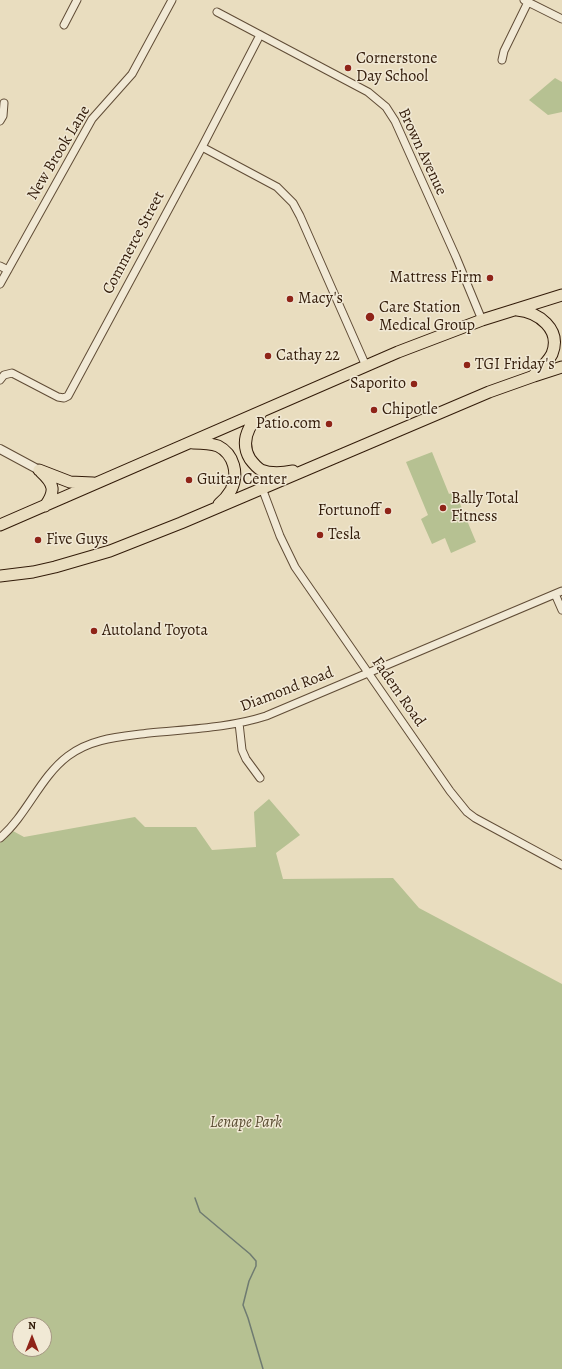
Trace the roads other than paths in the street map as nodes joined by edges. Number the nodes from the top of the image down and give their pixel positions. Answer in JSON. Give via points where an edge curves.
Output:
{"nodes":[{"id":1,"x":77,"y":0,"type":"edge"},
{"id":2,"x":172,"y":0,"type":"edge"},
{"id":3,"x":526,"y":1,"type":"edge"},
{"id":4,"x":217,"y":12,"type":"dead end"},
{"id":5,"x":562,"y":19,"type":"edge"},
{"id":6,"x":64,"y":25,"type":"dead end"},
{"id":7,"x":260,"y":35,"type":"junction"},
{"id":8,"x":502,"y":60,"type":"dead end"},
{"id":9,"x":4,"y":103,"type":"dead end"},
{"id":10,"x":0,"y":122,"type":"edge"},
{"id":11,"x":202,"y":147,"type":"junction"},
{"id":12,"x":0,"y":266,"type":"edge"},
{"id":13,"x":8,"y":270,"type":"junction"},
{"id":14,"x":0,"y":284,"type":"edge"},
{"id":15,"x":562,"y":296,"type":"edge"},
{"id":16,"x":514,"y":310,"type":"junction"},
{"id":17,"x":482,"y":320,"type":"junction"},
{"id":18,"x":366,"y":366,"type":"junction"},
{"id":19,"x":562,"y":367,"type":"edge"},
{"id":20,"x":534,"y":376,"type":"junction"},
{"id":21,"x":0,"y":380,"type":"edge"},
{"id":22,"x":264,"y":410,"type":"junction"},
{"id":23,"x":190,"y":443,"type":"junction"},
{"id":24,"x":0,"y":449,"type":"edge"},
{"id":25,"x":39,"y":470,"type":"junction"},
{"id":26,"x":304,"y":470,"type":"junction"},
{"id":27,"x":99,"y":482,"type":"junction"},
{"id":28,"x":262,"y":488,"type":"junction"},
{"id":29,"x":45,"y":506,"type":"junction"},
{"id":30,"x":216,"y":508,"type":"junction"},
{"id":31,"x":0,"y":525,"type":"edge"},
{"id":32,"x":3,"y":577,"type":"edge"},
{"id":33,"x":559,"y":593,"type":"edge"},
{"id":34,"x":562,"y":610,"type":"edge"},
{"id":35,"x":368,"y":673,"type":"junction"},
{"id":36,"x":239,"y":723,"type":"junction"},
{"id":37,"x":260,"y":778,"type":"dead end"},
{"id":38,"x":0,"y":838,"type":"edge"},
{"id":39,"x":562,"y":865,"type":"edge"}],
"edges":[{"from":1,"to":6,"type":"street"},
{"from":2,"to":13,"type":"street","name":"New Brook Lane","via":[[132,74],[92,119]]},
{"from":3,"to":5,"type":"street"},
{"from":3,"to":8,"type":"street"},
{"from":4,"to":7,"type":"street","name":"Brown Avenue"},
{"from":7,"to":11,"type":"street","name":"Commerce Street"},
{"from":7,"to":17,"type":"street","name":"Brown Avenue","via":[[368,92],[386,108],[397,126]]},
{"from":9,"to":10,"type":"street"},
{"from":11,"to":18,"type":"street","via":[[270,183],[293,203]]},
{"from":11,"to":21,"type":"street","name":"Commerce Street","via":[[68,396],[58,397],[12,373],[4,375]]},
{"from":12,"to":13,"type":"street"},
{"from":13,"to":14,"type":"street","name":"New Brook Lane"},
{"from":15,"to":16,"type":"highway"},
{"from":16,"to":17,"type":"highway"},
{"from":16,"to":20,"type":"highway","via":[[541,317],[553,333],[553,352]]},
{"from":17,"to":18,"type":"highway"},
{"from":18,"to":22,"type":"highway"},
{"from":19,"to":20,"type":"highway"},
{"from":20,"to":26,"type":"highway"},
{"from":22,"to":23,"type":"highway"},
{"from":22,"to":26,"type":"highway","via":[[247,433],[246,444],[250,460],[258,468],[268,472]]},
{"from":23,"to":27,"type":"highway"},
{"from":23,"to":30,"type":"highway","via":[[218,446],[227,453],[233,463],[233,486]]},
{"from":24,"to":25,"type":"street"},
{"from":25,"to":27,"type":"highway","via":[[70,482]]},
{"from":25,"to":29,"type":"highway","via":[[52,487],[51,497]]},
{"from":26,"to":28,"type":"highway"},
{"from":27,"to":29,"type":"highway"},
{"from":28,"to":30,"type":"highway"},
{"from":28,"to":35,"type":"street","name":"Fadem Road","via":[[295,567]]},
{"from":29,"to":31,"type":"highway"},
{"from":30,"to":32,"type":"highway","via":[[110,551],[33,572]]},
{"from":33,"to":34,"type":"street"},
{"from":33,"to":35,"type":"street","name":"Diamond Road"},
{"from":35,"to":36,"type":"street","name":"Diamond Road","via":[[266,716]]},
{"from":35,"to":39,"type":"street","name":"Fadem Road","via":[[467,812]]},
{"from":36,"to":37,"type":"street","via":[[242,750]]},
{"from":36,"to":38,"type":"street","name":"Diamond Road","via":[[111,738],[82,747],[59,763],[14,824]]}]}
